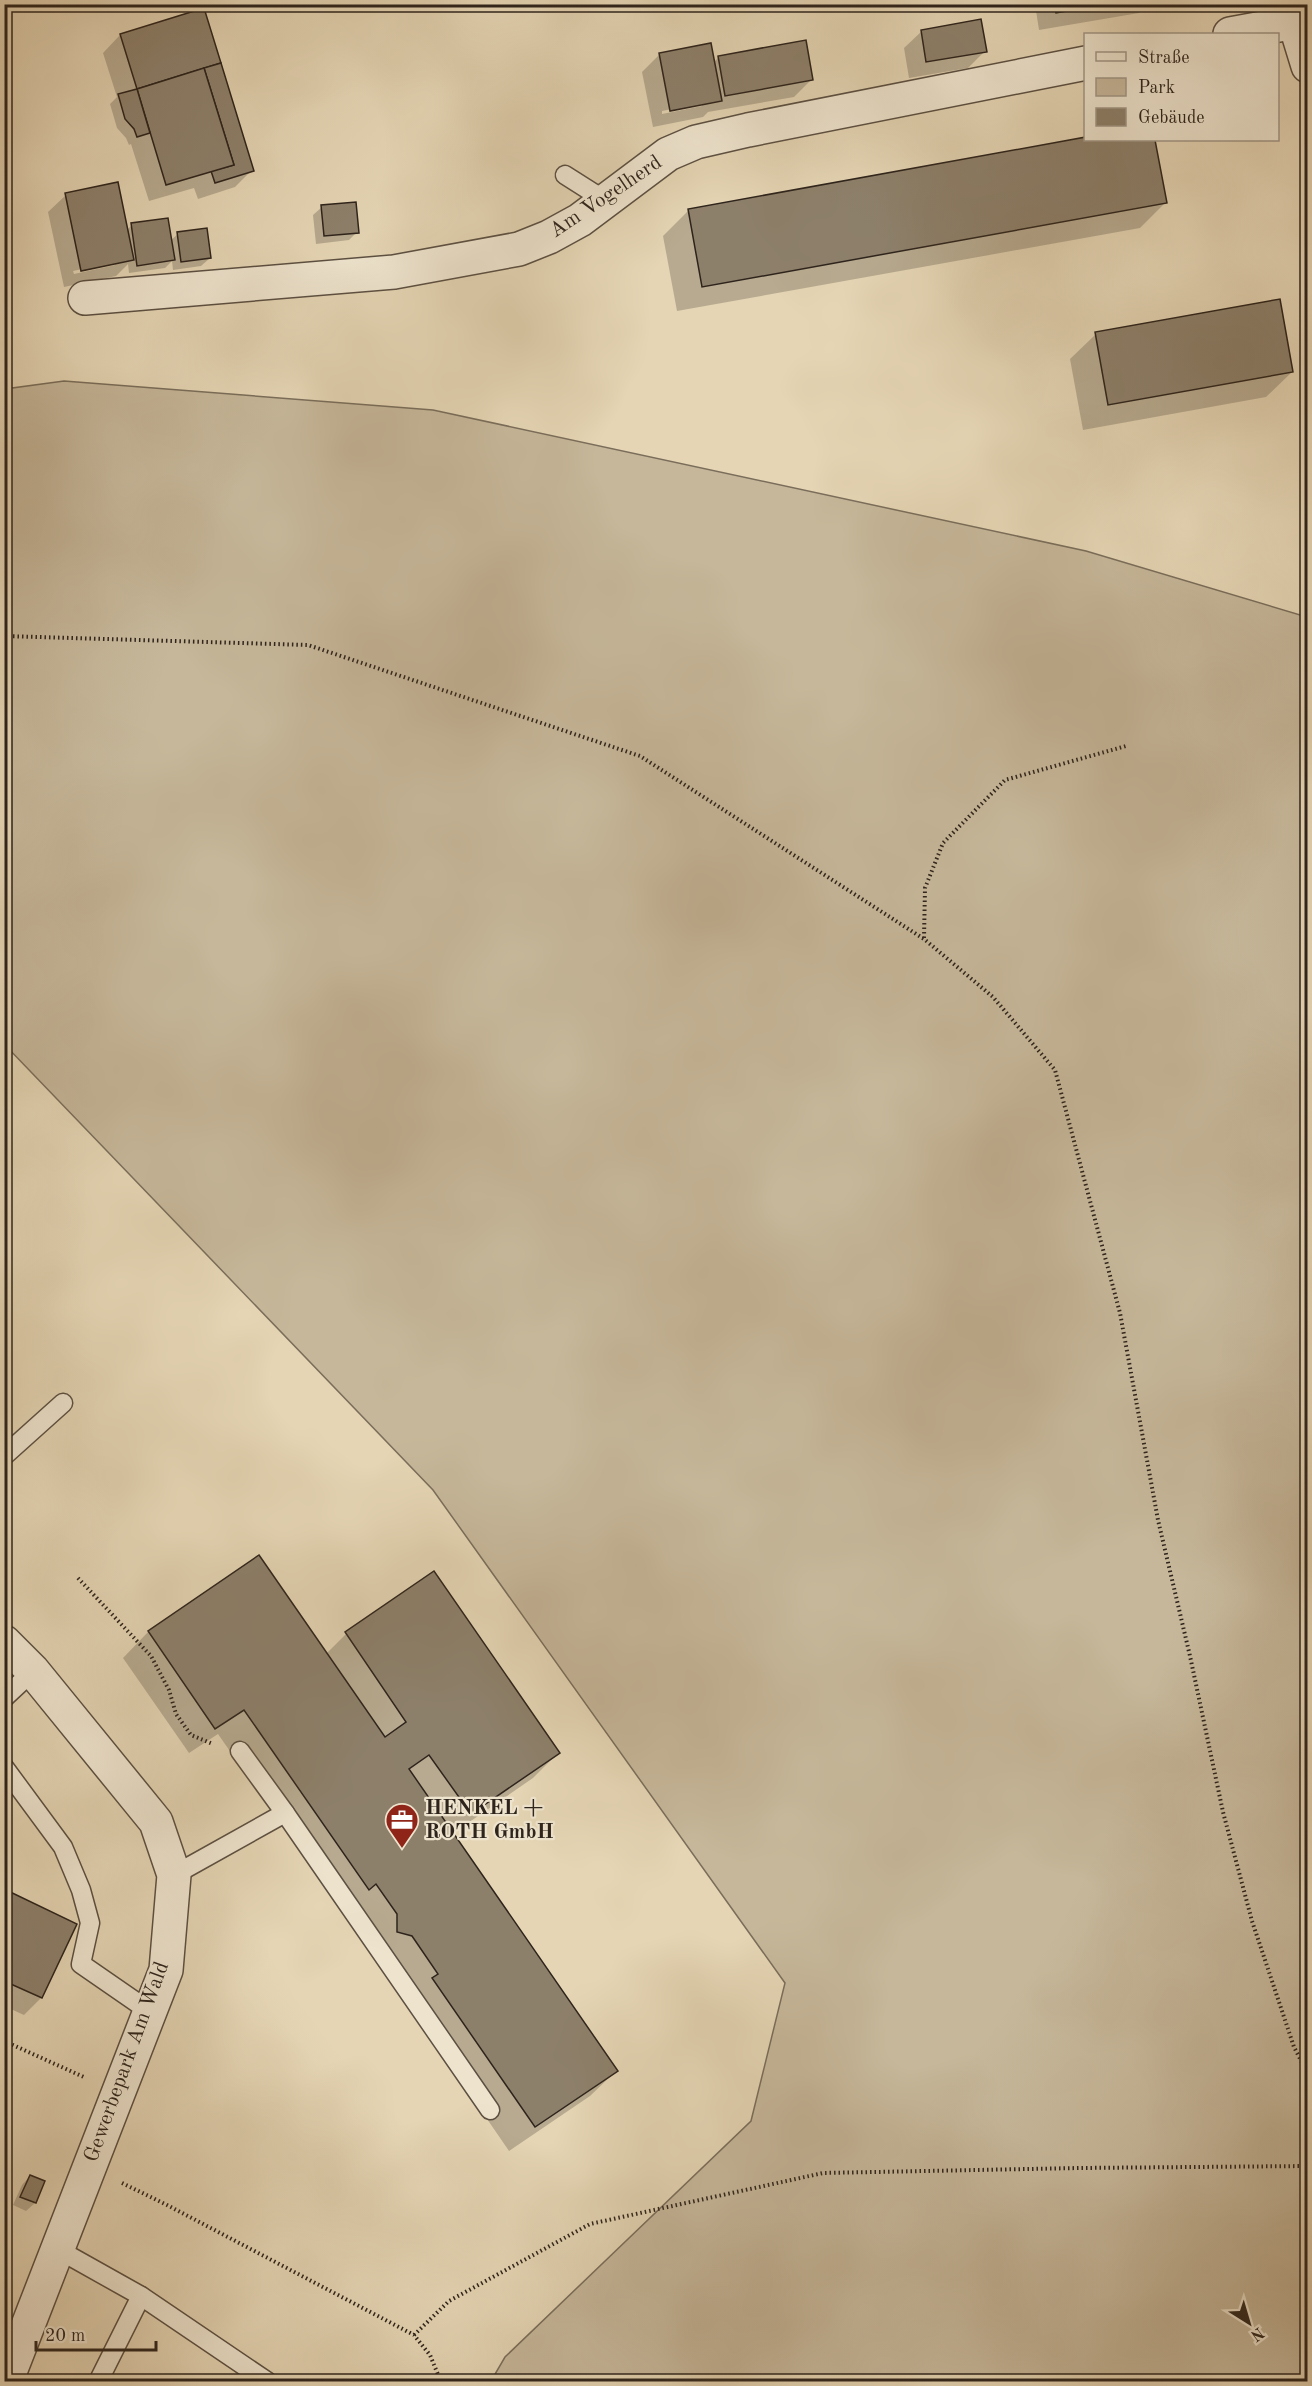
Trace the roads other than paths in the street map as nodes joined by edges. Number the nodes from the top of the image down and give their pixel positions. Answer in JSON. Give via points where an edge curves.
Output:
{"nodes":[{"id":1,"x":1292,"y":13,"type":"edge"},
{"id":2,"x":1233,"y":33,"type":"edge"},
{"id":3,"x":1084,"y":63,"type":"edge"},
{"id":4,"x":1308,"y":66,"type":"edge"},
{"id":5,"x":566,"y":175,"type":"dead end"},
{"id":6,"x":606,"y":201,"type":"junction"},
{"id":7,"x":85,"y":298,"type":"dead end"},
{"id":8,"x":63,"y":1403,"type":"dead end"},
{"id":9,"x":4,"y":1456,"type":"edge"},
{"id":10,"x":4,"y":1642,"type":"edge"},
{"id":11,"x":33,"y":1671,"type":"junction"},
{"id":12,"x":4,"y":1698,"type":"edge"},
{"id":13,"x":240,"y":1751,"type":"road end"},
{"id":14,"x":4,"y":1767,"type":"edge"},
{"id":15,"x":12,"y":1792,"type":"edge"},
{"id":16,"x":285,"y":1813,"type":"junction"},
{"id":17,"x":174,"y":1875,"type":"junction"},
{"id":18,"x":149,"y":2011,"type":"junction"},
{"id":19,"x":490,"y":2110,"type":"dead end"},
{"id":20,"x":58,"y":2250,"type":"junction"},
{"id":21,"x":141,"y":2296,"type":"junction"},
{"id":22,"x":6,"y":2382,"type":"edge"},
{"id":23,"x":98,"y":2382,"type":"edge"},
{"id":24,"x":268,"y":2382,"type":"edge"}],
"edges":[{"from":1,"to":2,"type":"street"},
{"from":1,"to":4,"type":"street"},
{"from":3,"to":6,"type":"street","name":"Am Vogelherd","via":[[696,142],[668,154]]},
{"from":5,"to":6,"type":"lane"},
{"from":6,"to":7,"type":"street","name":"Am Vogelherd","via":[[549,237],[519,249],[472,259],[394,272]]},
{"from":8,"to":9,"type":"lane"},
{"from":10,"to":11,"type":"street","name":"Gewerbepark Am Wald"},
{"from":11,"to":12,"type":"lane"},
{"from":11,"to":17,"type":"street","name":"Gewerbepark Am Wald","via":[[156,1822]]},
{"from":13,"to":16,"type":"lane"},
{"from":14,"to":15,"type":"lane"},
{"from":15,"to":18,"type":"lane","via":[[63,1847],[81,1890],[90,1923],[81,1964]]},
{"from":16,"to":17,"type":"lane"},
{"from":16,"to":19,"type":"lane"},
{"from":17,"to":18,"type":"street","name":"Gewerbepark Am Wald","via":[[166,1970]]},
{"from":18,"to":20,"type":"street","name":"Gewerbepark Am Wald"},
{"from":20,"to":21,"type":"lane"},
{"from":20,"to":22,"type":"street","name":"Gewerbepark Am Wald"},
{"from":21,"to":23,"type":"lane"},
{"from":21,"to":24,"type":"lane"}]}
